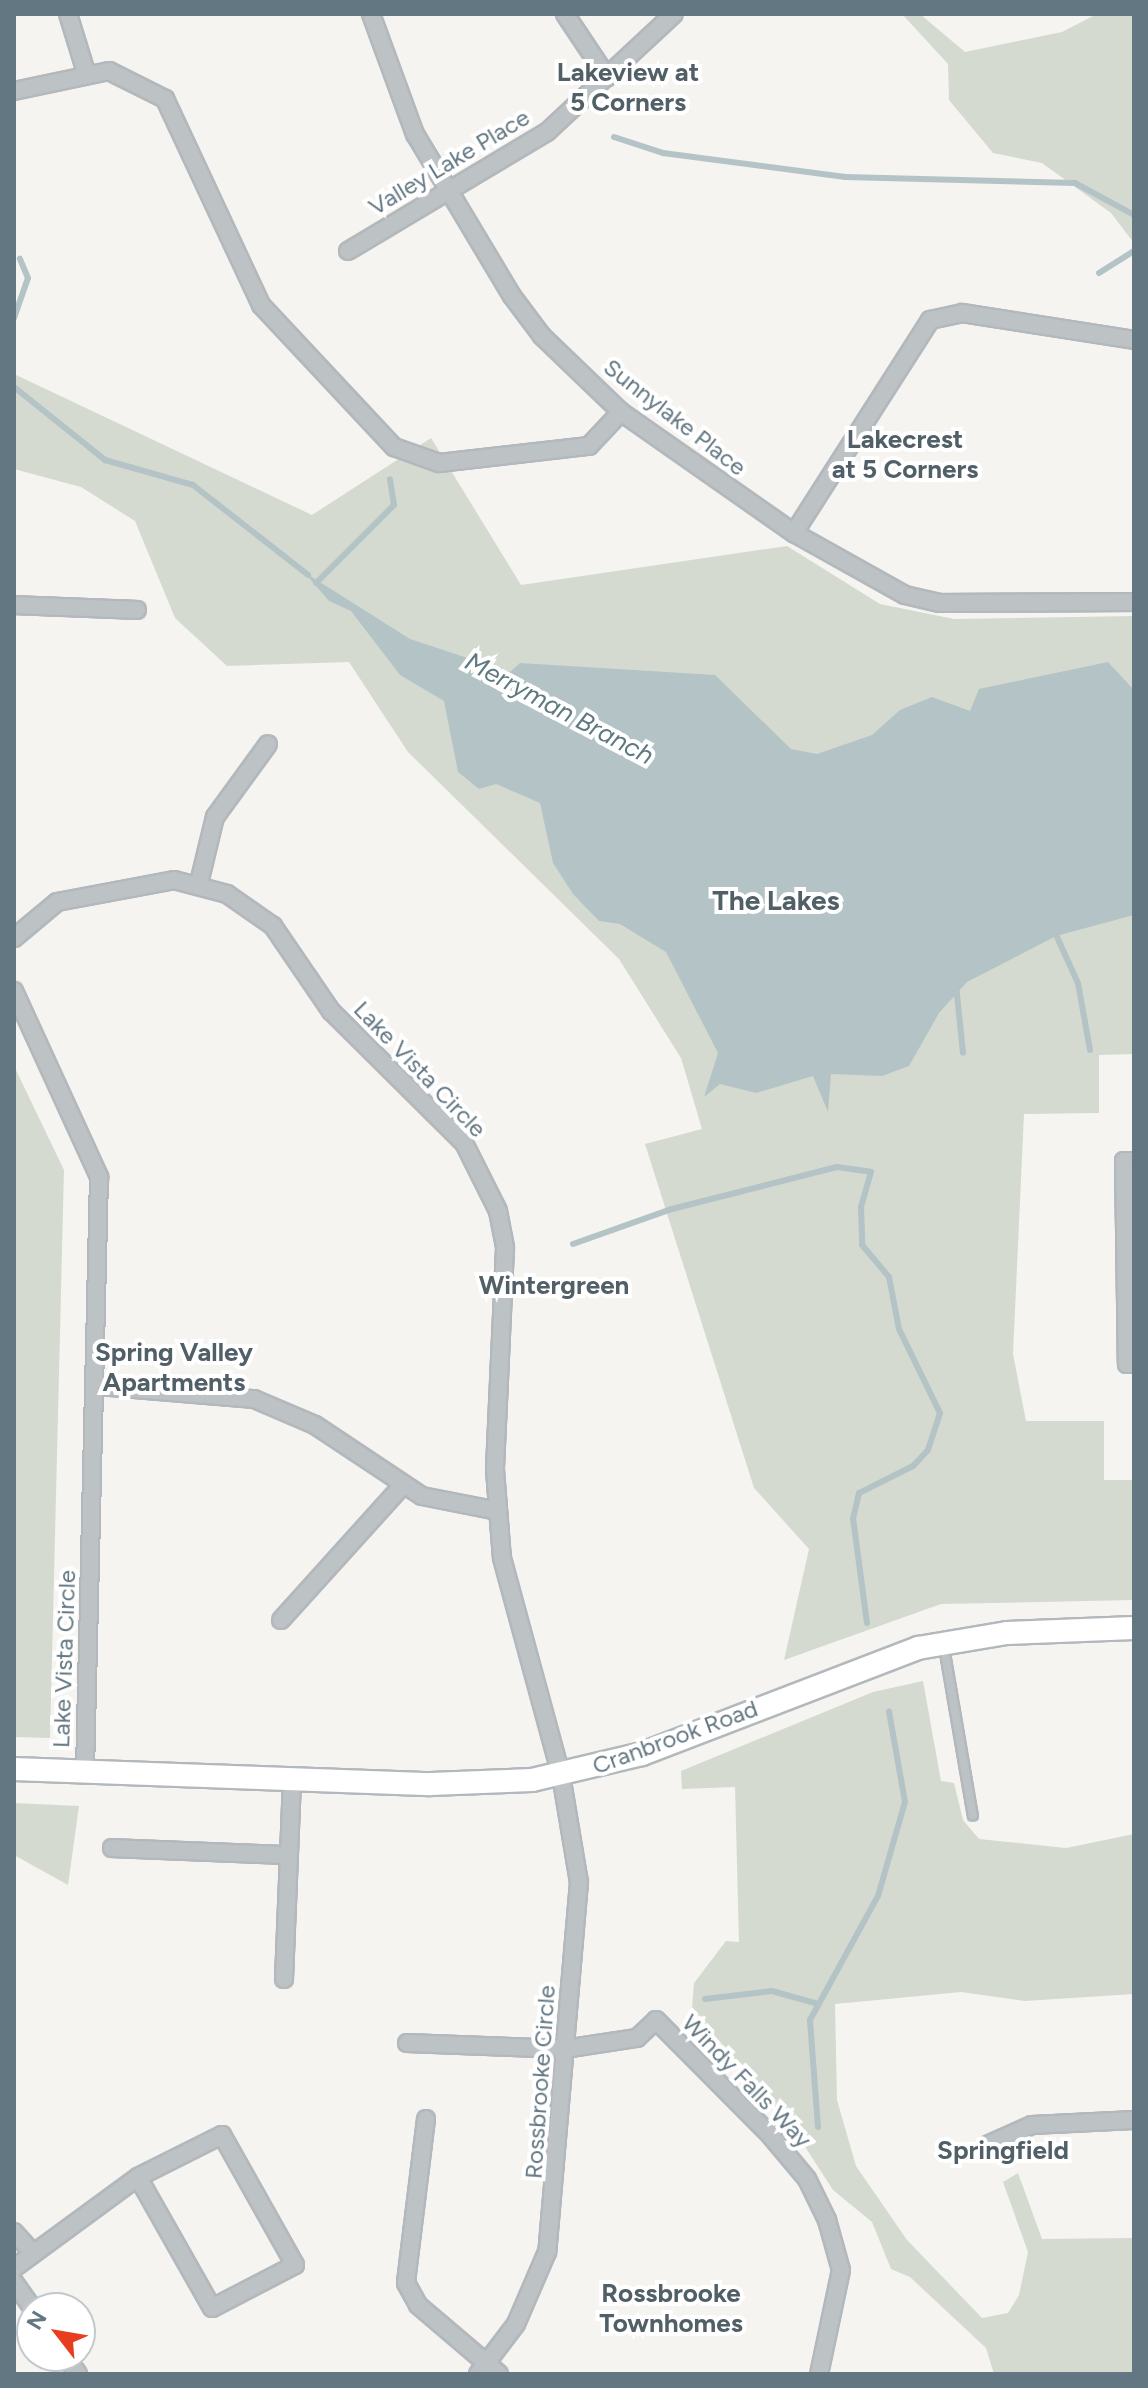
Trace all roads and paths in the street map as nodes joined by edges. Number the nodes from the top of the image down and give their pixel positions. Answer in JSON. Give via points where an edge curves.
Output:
{"nodes":[{"id":1,"x":68,"y":14,"type":"edge"},
{"id":2,"x":371,"y":14,"type":"edge"},
{"id":3,"x":565,"y":14,"type":"edge"},
{"id":4,"x":674,"y":14,"type":"edge"},
{"id":5,"x":86,"y":72,"type":"junction"},
{"id":6,"x":607,"y":77,"type":"junction"},
{"id":7,"x":14,"y":91,"type":"edge"},
{"id":8,"x":448,"y":188,"type":"junction"},
{"id":9,"x":348,"y":251,"type":"dead end"},
{"id":10,"x":1134,"y":340,"type":"edge"},
{"id":11,"x":621,"y":412,"type":"junction"},
{"id":12,"x":794,"y":533,"type":"junction"},
{"id":13,"x":1134,"y":602,"type":"edge"},
{"id":14,"x":14,"y":605,"type":"edge"},
{"id":15,"x":137,"y":610,"type":"dead end"},
{"id":16,"x":268,"y":744,"type":"dead end"},
{"id":17,"x":199,"y":883,"type":"junction"},
{"id":18,"x":14,"y":938,"type":"edge"},
{"id":19,"x":14,"y":991,"type":"edge"},
{"id":20,"x":1134,"y":1161,"type":"edge"},
{"id":21,"x":1134,"y":1364,"type":"edge"},
{"id":22,"x":98,"y":1386,"type":"junction"},
{"id":23,"x":402,"y":1486,"type":"junction"},
{"id":24,"x":498,"y":1511,"type":"junction"},
{"id":25,"x":281,"y":1620,"type":"dead end"},
{"id":26,"x":1134,"y":1628,"type":"edge"},
{"id":27,"x":943,"y":1642,"type":"junction"},
{"id":28,"x":14,"y":1769,"type":"edge"},
{"id":29,"x":85,"y":1771,"type":"junction"},
{"id":30,"x":561,"y":1775,"type":"junction"},
{"id":31,"x":292,"y":1779,"type":"junction"},
{"id":32,"x":973,"y":1816,"type":"dead end"},
{"id":33,"x":112,"y":1848,"type":"dead end"},
{"id":34,"x":289,"y":1855,"type":"junction"},
{"id":35,"x":284,"y":1979,"type":"dead end"},
{"id":36,"x":407,"y":2043,"type":"dead end"},
{"id":37,"x":564,"y":2049,"type":"junction"},
{"id":38,"x":426,"y":2119,"type":"dead end"},
{"id":39,"x":1134,"y":2120,"type":"edge"},
{"id":40,"x":987,"y":2145,"type":"dead end"},
{"id":41,"x":138,"y":2177,"type":"junction"},
{"id":42,"x":14,"y":2232,"type":"edge"},
{"id":43,"x":32,"y":2252,"type":"junction"},
{"id":44,"x":14,"y":2268,"type":"edge"},
{"id":45,"x":488,"y":2371,"type":"edge"},
{"id":46,"x":819,"y":2374,"type":"edge"}],
"edges":[{"from":1,"to":5,"type":"street"},
{"from":2,"to":8,"type":"street","name":"Sunnylake Place","via":[[415,134]]},
{"from":3,"to":6,"type":"street"},
{"from":4,"to":6,"type":"street","name":"Valley Lake Place"},
{"from":5,"to":7,"type":"street"},
{"from":5,"to":11,"type":"street","via":[[126,76],[165,99],[261,305],[394,447],[439,463],[589,446]]},
{"from":6,"to":8,"type":"street","name":"Valley Lake Place","via":[[547,132]]},
{"from":8,"to":9,"type":"street","name":"Valley Lake Place"},
{"from":8,"to":11,"type":"street","name":"Sunnylake Place","via":[[542,336]]},
{"from":10,"to":12,"type":"street","via":[[962,313],[930,320]]},
{"from":11,"to":12,"type":"street","name":"Sunnylake Place"},
{"from":12,"to":13,"type":"street","name":"Sunnylake Place","via":[[905,595],[940,603]]},
{"from":14,"to":15,"type":"street"},
{"from":16,"to":17,"type":"street","via":[[215,817]]},
{"from":17,"to":18,"type":"street","name":"Lake Vista Circle","via":[[174,880],[57,902]]},
{"from":17,"to":24,"type":"street","name":"Lake Vista Circle","via":[[273,926],[331,1011],[464,1143],[483,1176],[505,1248]]},
{"from":19,"to":22,"type":"street","name":"Lake Vista Circle","via":[[99,1177]]},
{"from":20,"to":21,"type":"street","via":[[1124,1161],[1127,1364]]},
{"from":22,"to":23,"type":"street","via":[[274,1406]]},
{"from":22,"to":29,"type":"street","name":"Lake Vista Circle"},
{"from":23,"to":24,"type":"street","via":[[452,1506]]},
{"from":23,"to":25,"type":"street"},
{"from":24,"to":30,"type":"street","name":"Lake Vista Circle","via":[[502,1558]]},
{"from":26,"to":27,"type":"street","name":"Cranbrook Road"},
{"from":27,"to":30,"type":"street","name":"Cranbrook Road","via":[[878,1659],[642,1754]]},
{"from":27,"to":32,"type":"lane"},
{"from":28,"to":29,"type":"street","name":"Cranbrook Road"},
{"from":29,"to":31,"type":"street","name":"Cranbrook Road"},
{"from":30,"to":31,"type":"street","name":"Cranbrook Road","via":[[467,1784]]},
{"from":30,"to":37,"type":"street","name":"Rossbrooke Circle","via":[[579,1882]]},
{"from":31,"to":34,"type":"street"},
{"from":33,"to":34,"type":"street"},
{"from":34,"to":35,"type":"street"},
{"from":36,"to":37,"type":"street","name":"Windy Falls Way"},
{"from":37,"to":45,"type":"street","name":"Rossbrooke Circle","via":[[547,2252],[516,2324]]},
{"from":37,"to":46,"type":"street","name":"Windy Falls Way","via":[[637,2038],[656,2020],[807,2179],[841,2270]]},
{"from":38,"to":45,"type":"street","via":[[406,2283],[418,2305]]},
{"from":39,"to":40,"type":"street","via":[[1032,2125]]},
{"from":41,"to":41,"type":"street","via":[[212,2308],[295,2265],[222,2135]]},
{"from":41,"to":43,"type":"street"},
{"from":42,"to":43,"type":"street"},
{"from":43,"to":44,"type":"street"}]}
